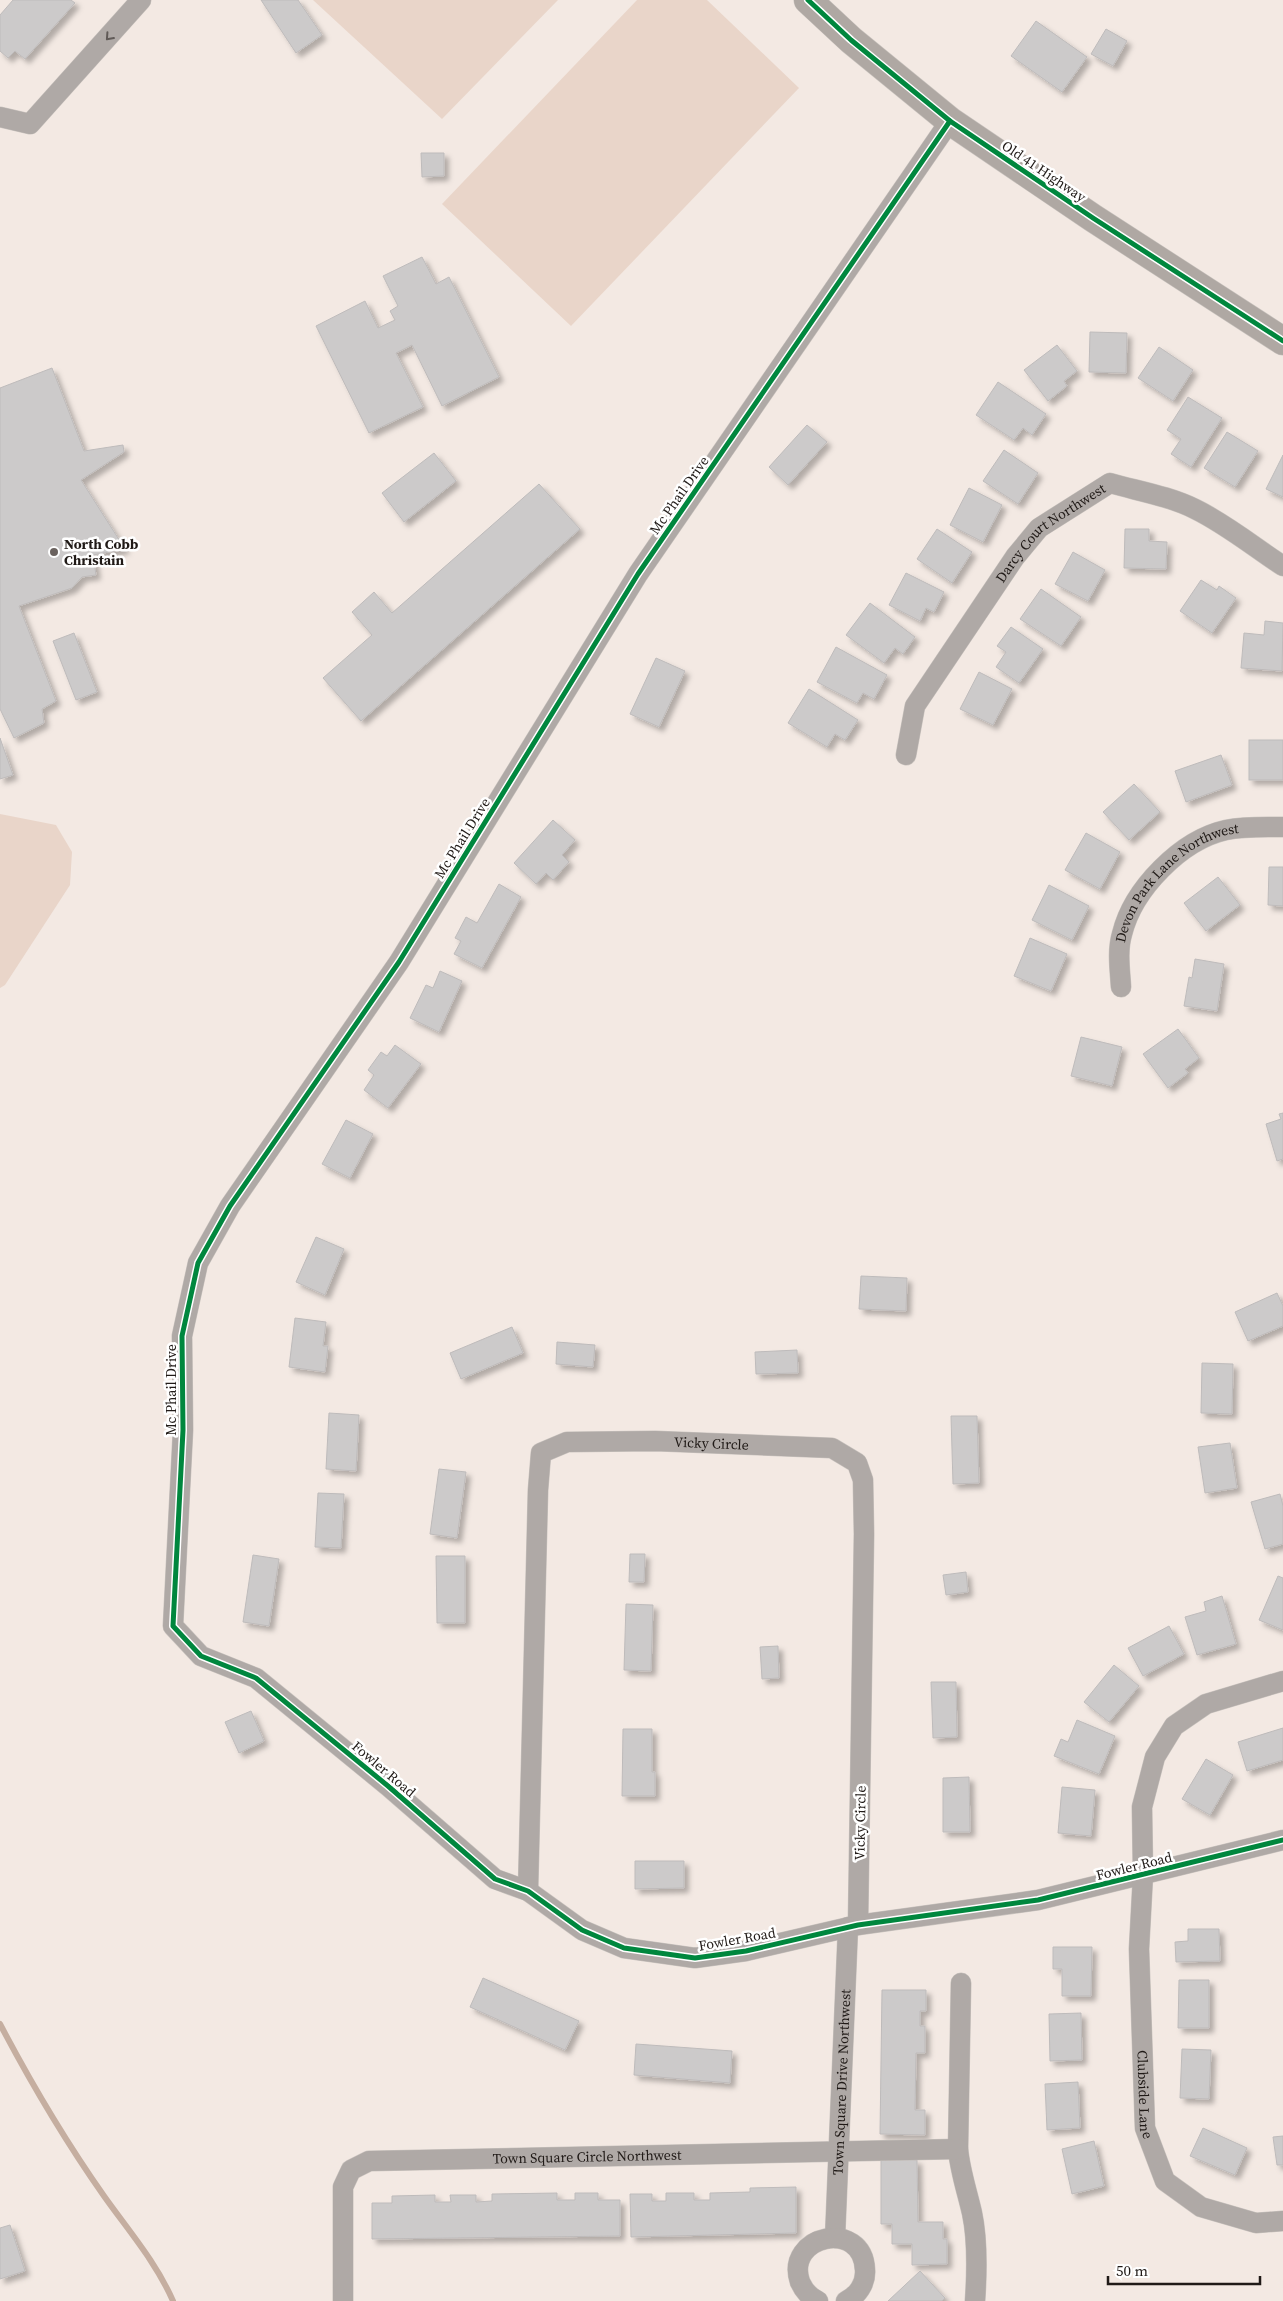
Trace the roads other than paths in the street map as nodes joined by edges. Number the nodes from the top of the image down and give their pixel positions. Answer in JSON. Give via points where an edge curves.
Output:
{"nodes":[{"id":1,"x":141,"y":0,"type":"edge"},
{"id":2,"x":808,"y":0,"type":"edge"},
{"id":3,"x":0,"y":117,"type":"edge"},
{"id":4,"x":950,"y":121,"type":"junction"},
{"id":5,"x":1283,"y":341,"type":"edge"},
{"id":6,"x":1283,"y":566,"type":"edge"},
{"id":7,"x":906,"y":755,"type":"dead end"},
{"id":8,"x":1283,"y":827,"type":"edge"},
{"id":9,"x":1121,"y":987,"type":"dead end"},
{"id":10,"x":173,"y":1626,"type":"joint"},
{"id":11,"x":1283,"y":1681,"type":"edge"},
{"id":12,"x":1283,"y":1840,"type":"edge"},
{"id":13,"x":1143,"y":1875,"type":"junction"},
{"id":14,"x":528,"y":1892,"type":"junction"},
{"id":15,"x":853,"y":1926,"type":"junction"},
{"id":16,"x":961,"y":1983,"type":"dead end"},
{"id":17,"x":958,"y":2149,"type":"junction"},
{"id":18,"x":839,"y":2152,"type":"junction"},
{"id":19,"x":1283,"y":2221,"type":"edge"},
{"id":20,"x":835,"y":2238,"type":"junction"},
{"id":21,"x":343,"y":2301,"type":"edge"},
{"id":22,"x":818,"y":2301,"type":"edge"},
{"id":23,"x":846,"y":2301,"type":"edge"},
{"id":24,"x":975,"y":2301,"type":"edge"}],
"edges":[{"from":1,"to":3,"type":"street","one_way":true,"via":[[30,124]]},
{"from":2,"to":4,"type":"main road","name":"Old 41 Highway","via":[[851,40]]},
{"from":4,"to":5,"type":"main road","name":"Old 41 Highway","via":[[1092,218]]},
{"from":4,"to":10,"type":"street","name":"Mc Phail Drive","via":[[638,574],[398,962],[230,1206],[198,1262],[182,1336],[183,1430]]},
{"from":6,"to":7,"type":"street","name":"Darcy Court Northwest","via":[[1195,508],[1110,483],[1039,528],[1015,557],[915,706]]},
{"from":8,"to":9,"type":"street","name":"Devon Park Lane Northwest","via":[[1225,830],[1187,847],[1166,864],[1132,908],[1122,933],[1119,952]]},
{"from":10,"to":14,"type":"street","name":"Fowler Road","via":[[201,1656],[256,1678],[495,1879]]},
{"from":11,"to":13,"type":"street","name":"Clubside Lane","via":[[1206,1704],[1174,1726],[1155,1756],[1142,1807]]},
{"from":12,"to":13,"type":"street","name":"Fowler Road"},
{"from":13,"to":15,"type":"street","name":"Fowler Road","via":[[1038,1900]]},
{"from":13,"to":19,"type":"street","name":"Clubside Lane","via":[[1139,1949],[1145,2128],[1154,2156],[1165,2181],[1201,2207],[1256,2223]]},
{"from":14,"to":15,"type":"street","name":"Fowler Road","via":[[582,1930],[624,1948],[695,1958],[746,1951]]},
{"from":14,"to":15,"type":"street","name":"Vicky Circle","via":[[541,1453],[567,1442],[655,1441],[832,1448],[857,1463],[863,1480]]},
{"from":15,"to":18,"type":"street","name":"Town Square Drive Northwest"},
{"from":16,"to":17,"type":"street"},
{"from":17,"to":18,"type":"street","name":"Town Square Circle Northwest"},
{"from":17,"to":24,"type":"street","via":[[975,2236]]},
{"from":18,"to":20,"type":"street","name":"Town Square Drive Northwest"},
{"from":18,"to":21,"type":"street","name":"Town Square Circle Northwest","via":[[369,2160],[351,2170],[343,2186]]},
{"from":20,"to":22,"type":"street","via":[[814,2242],[804,2251],[799,2263],[798,2276],[803,2289]]},
{"from":20,"to":23,"type":"street","via":[[850,2243],[865,2263],[861,2288]]}]}
